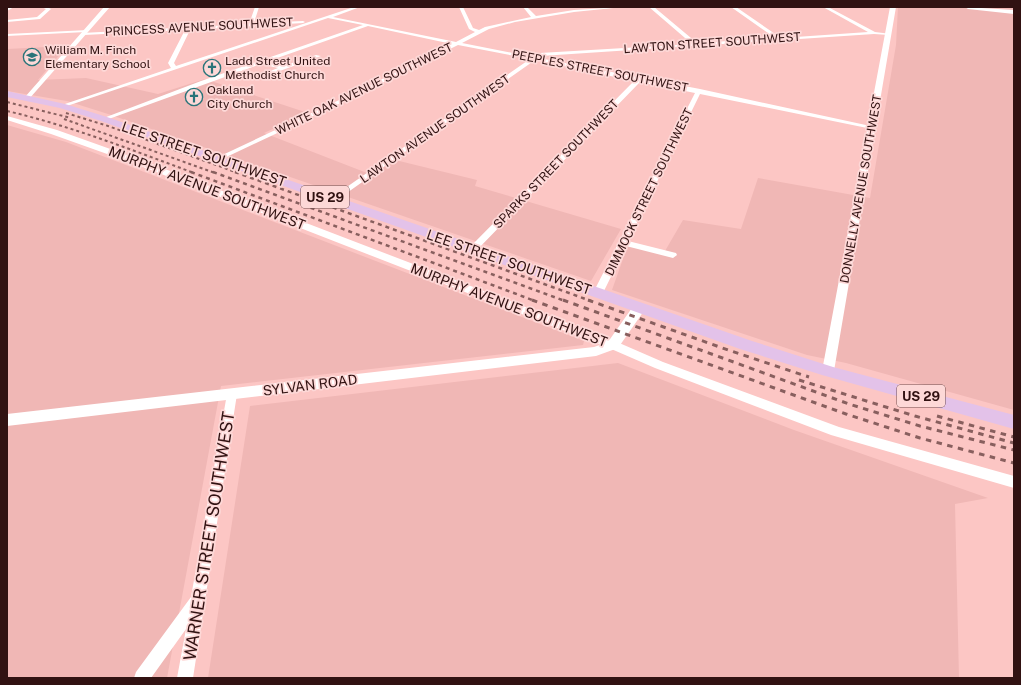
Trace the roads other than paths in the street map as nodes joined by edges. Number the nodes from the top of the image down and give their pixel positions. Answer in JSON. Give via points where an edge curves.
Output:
{"nodes":[{"id":1,"x":12,"y":7,"type":"edge"},
{"id":2,"x":43,"y":7,"type":"edge"},
{"id":3,"x":107,"y":7,"type":"edge"},
{"id":4,"x":257,"y":7,"type":"edge"},
{"id":5,"x":358,"y":7,"type":"edge"},
{"id":6,"x":461,"y":7,"type":"edge"},
{"id":7,"x":525,"y":7,"type":"edge"},
{"id":8,"x":621,"y":7,"type":"edge"},
{"id":9,"x":651,"y":7,"type":"edge"},
{"id":10,"x":733,"y":7,"type":"edge"},
{"id":11,"x":825,"y":7,"type":"edge"},
{"id":12,"x":893,"y":7,"type":"edge"},
{"id":13,"x":968,"y":7,"type":"edge"},
{"id":14,"x":7,"y":10,"type":"edge"},
{"id":15,"x":1014,"y":12,"type":"edge"},
{"id":16,"x":328,"y":17,"type":"junction"},
{"id":17,"x":536,"y":18,"type":"junction"},
{"id":18,"x":7,"y":21,"type":"edge"},
{"id":19,"x":315,"y":21,"type":"junction"},
{"id":20,"x":250,"y":24,"type":"junction"},
{"id":21,"x":369,"y":25,"type":"junction"},
{"id":22,"x":188,"y":28,"type":"junction"},
{"id":23,"x":85,"y":32,"type":"junction"},
{"id":24,"x":480,"y":32,"type":"junction"},
{"id":25,"x":874,"y":33,"type":"junction"},
{"id":26,"x":889,"y":34,"type":"junction"},
{"id":27,"x":7,"y":35,"type":"edge"},
{"id":28,"x":780,"y":39,"type":"junction"},
{"id":29,"x":459,"y":43,"type":"junction"},
{"id":30,"x":695,"y":44,"type":"junction"},
{"id":31,"x":318,"y":56,"type":"dead end"},
{"id":32,"x":536,"y":58,"type":"junction"},
{"id":33,"x":261,"y":62,"type":"junction"},
{"id":34,"x":175,"y":68,"type":"junction"},
{"id":35,"x":283,"y":68,"type":"junction"},
{"id":36,"x":639,"y":78,"type":"junction"},
{"id":37,"x":253,"y":79,"type":"dead end"},
{"id":38,"x":700,"y":91,"type":"junction"},
{"id":39,"x":7,"y":94,"type":"edge"},
{"id":40,"x":27,"y":98,"type":"junction"},
{"id":41,"x":62,"y":106,"type":"junction"},
{"id":42,"x":7,"y":119,"type":"edge"},
{"id":43,"x":104,"y":119,"type":"junction"},
{"id":44,"x":872,"y":126,"type":"junction"},
{"id":45,"x":218,"y":159,"type":"junction"},
{"id":46,"x":334,"y":200,"type":"junction"},
{"id":47,"x":624,"y":243,"type":"junction"},
{"id":48,"x":473,"y":249,"type":"junction"},
{"id":49,"x":673,"y":255,"type":"dead end"},
{"id":50,"x":598,"y":293,"type":"junction"},
{"id":51,"x":639,"y":308,"type":"junction"},
{"id":52,"x":613,"y":345,"type":"junction"},
{"id":53,"x":828,"y":371,"type":"junction"},
{"id":54,"x":232,"y":394,"type":"junction"},
{"id":55,"x":7,"y":420,"type":"edge"},
{"id":56,"x":1014,"y":422,"type":"edge"},
{"id":57,"x":1014,"y":482,"type":"edge"},
{"id":58,"x":198,"y":599,"type":"junction"},
{"id":59,"x":142,"y":678,"type":"edge"},
{"id":60,"x":185,"y":678,"type":"edge"}],
"edges":[{"from":1,"to":14,"type":"street"},
{"from":2,"to":18,"type":"street","via":[[49,9],[38,18]]},
{"from":3,"to":23,"type":"street"},
{"from":4,"to":20,"type":"street"},
{"from":5,"to":16,"type":"street"},
{"from":6,"to":24,"type":"street","via":[[471,29]]},
{"from":7,"to":17,"type":"street"},
{"from":8,"to":17,"type":"street","name":"WHITE OAK AVENUE SOUTHWEST","via":[[588,9]]},
{"from":9,"to":30,"type":"street"},
{"from":10,"to":28,"type":"street"},
{"from":11,"to":25,"type":"street"},
{"from":12,"to":26,"type":"street","name":"DONNELLY AVENUE SOUTHWEST"},
{"from":13,"to":15,"type":"street"},
{"from":16,"to":19,"type":"street"},
{"from":16,"to":21,"type":"street","name":"PEEPLES STREET SOUTHWEST"},
{"from":17,"to":24,"type":"street","name":"WHITE OAK AVENUE SOUTHWEST"},
{"from":19,"to":20,"type":"street","name":"PRINCESS AVENUE SOUTHWEST"},
{"from":19,"to":34,"type":"street"},
{"from":20,"to":22,"type":"street","name":"PRINCESS AVENUE SOUTHWEST"},
{"from":21,"to":29,"type":"street","name":"PEEPLES STREET SOUTHWEST"},
{"from":21,"to":33,"type":"street"},
{"from":22,"to":23,"type":"street","name":"PRINCESS AVENUE SOUTHWEST"},
{"from":22,"to":34,"type":"street","via":[[171,63]]},
{"from":23,"to":27,"type":"street","name":"PRINCESS AVENUE SOUTHWEST"},
{"from":23,"to":40,"type":"street"},
{"from":24,"to":29,"type":"street","name":"WHITE OAK AVENUE SOUTHWEST"},
{"from":25,"to":26,"type":"street","name":"LAWTON STREET SOUTHWEST"},
{"from":25,"to":28,"type":"street","name":"LAWTON STREET SOUTHWEST"},
{"from":26,"to":44,"type":"street","name":"DONNELLY AVENUE SOUTHWEST"},
{"from":28,"to":30,"type":"street","name":"LAWTON STREET SOUTHWEST"},
{"from":29,"to":32,"type":"street","name":"PEEPLES STREET SOUTHWEST"},
{"from":29,"to":45,"type":"street","name":"WHITE OAK AVENUE SOUTHWEST"},
{"from":30,"to":32,"type":"street","name":"LAWTON STREET SOUTHWEST","via":[[544,54]]},
{"from":31,"to":35,"type":"street"},
{"from":32,"to":36,"type":"street","name":"PEEPLES STREET SOUTHWEST"},
{"from":32,"to":46,"type":"street","name":"LAWTON AVENUE SOUTHWEST"},
{"from":33,"to":35,"type":"street"},
{"from":33,"to":43,"type":"street"},
{"from":34,"to":41,"type":"street"},
{"from":35,"to":37,"type":"street"},
{"from":36,"to":38,"type":"street","name":"PEEPLES STREET SOUTHWEST"},
{"from":36,"to":48,"type":"street","name":"SPARKS STREET SOUTHWEST"},
{"from":38,"to":44,"type":"street","name":"PEEPLES STREET SOUTHWEST"},
{"from":38,"to":47,"type":"street","name":"DIMMOCK STREET SOUTHWEST"},
{"from":39,"to":40,"type":"main road","name":"LEE STREET SOUTHWEST","number":"US 29"},
{"from":40,"to":41,"type":"main road","name":"LEE STREET SOUTHWEST","number":"US 29"},
{"from":41,"to":43,"type":"main road","name":"LEE STREET SOUTHWEST","number":"US 29"},
{"from":42,"to":52,"type":"street","name":"MURPHY AVENUE SOUTHWEST","via":[[141,162]]},
{"from":43,"to":45,"type":"main road","name":"LEE STREET SOUTHWEST","number":"US 29"},
{"from":44,"to":53,"type":"street","name":"DONNELLY AVENUE SOUTHWEST"},
{"from":45,"to":46,"type":"main road","name":"LEE STREET SOUTHWEST","number":"US 29"},
{"from":46,"to":48,"type":"main road","name":"LEE STREET SOUTHWEST","number":"US 29"},
{"from":47,"to":49,"type":"street"},
{"from":47,"to":50,"type":"street","name":"DIMMOCK STREET SOUTHWEST"},
{"from":48,"to":50,"type":"main road","name":"LEE STREET SOUTHWEST","number":"US 29"},
{"from":50,"to":51,"type":"main road","name":"LEE STREET SOUTHWEST","number":"US 29"},
{"from":51,"to":52,"type":"main road"},
{"from":51,"to":53,"type":"main road","name":"LEE STREET SOUTHWEST","number":"US 29"},
{"from":52,"to":54,"type":"main road","name":"SYLVAN ROAD","via":[[596,351]]},
{"from":52,"to":57,"type":"street","name":"MURPHY AVENUE SOUTHWEST","via":[[659,365],[836,431]]},
{"from":53,"to":56,"type":"main road","name":"LEE STREET SOUTHWEST","number":"US 29"},
{"from":54,"to":55,"type":"main road","name":"SYLVAN ROAD"},
{"from":54,"to":58,"type":"street","name":"WARNER STREET SOUTHWEST"},
{"from":58,"to":59,"type":"street"},
{"from":58,"to":60,"type":"street","name":"WARNER STREET SOUTHWEST"}]}
